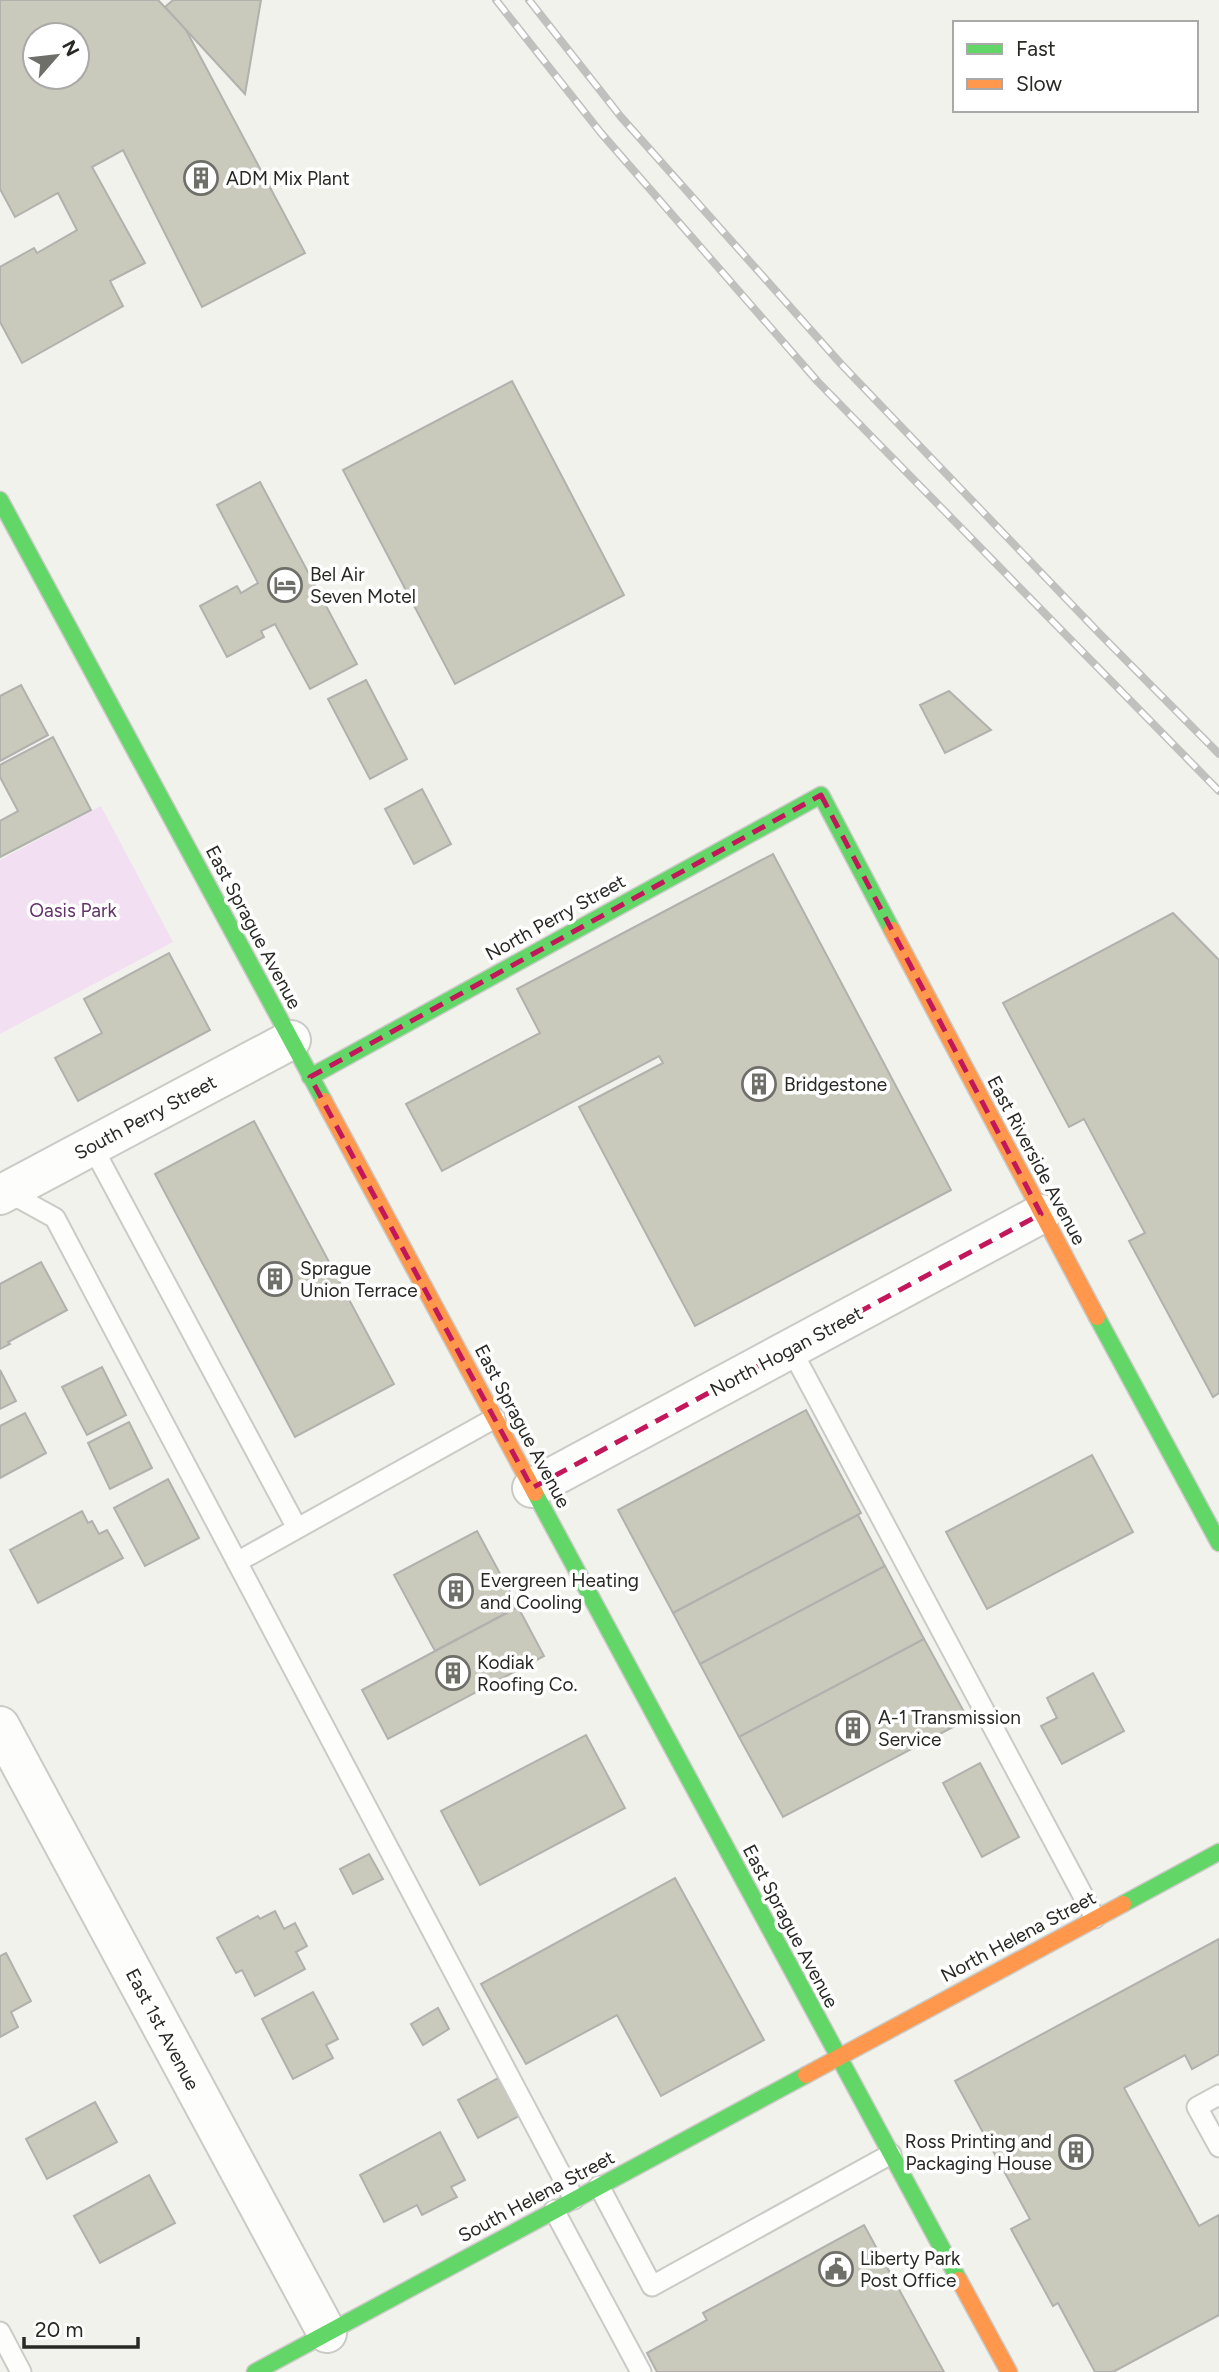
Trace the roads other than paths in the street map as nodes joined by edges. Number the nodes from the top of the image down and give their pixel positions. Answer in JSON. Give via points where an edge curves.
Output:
{"nodes":[{"id":1,"x":0,"y":500,"type":"edge"},
{"id":2,"x":821,"y":795,"type":"joint"},
{"id":3,"x":291,"y":1040,"type":"junction"},
{"id":4,"x":310,"y":1077,"type":"junction"},
{"id":5,"x":92,"y":1146,"type":"junction"},
{"id":6,"x":2,"y":1189,"type":"edge"},
{"id":7,"x":1041,"y":1214,"type":"junction"},
{"id":8,"x":791,"y":1349,"type":"junction"},
{"id":9,"x":495,"y":1418,"type":"junction"},
{"id":10,"x":532,"y":1488,"type":"junction"},
{"id":11,"x":297,"y":1528,"type":"junction"},
{"id":12,"x":1219,"y":1543,"type":"edge"},
{"id":13,"x":237,"y":1562,"type":"junction"},
{"id":14,"x":0,"y":1726,"type":"edge"},
{"id":15,"x":1219,"y":1852,"type":"edge"},
{"id":16,"x":1095,"y":1918,"type":"junction"},
{"id":17,"x":838,"y":2056,"type":"junction"},
{"id":18,"x":1219,"y":2095,"type":"edge"},
{"id":19,"x":1219,"y":2147,"type":"edge"},
{"id":20,"x":891,"y":2154,"type":"junction"},
{"id":21,"x":599,"y":2186,"type":"junction"},
{"id":22,"x":574,"y":2199,"type":"junction"},
{"id":23,"x":554,"y":2210,"type":"junction"},
{"id":24,"x":0,"y":2332,"type":"edge"},
{"id":25,"x":327,"y":2333,"type":"junction"},
{"id":26,"x":268,"y":2369,"type":"edge"},
{"id":27,"x":21,"y":2372,"type":"edge"},
{"id":28,"x":642,"y":2372,"type":"edge"},
{"id":29,"x":1009,"y":2372,"type":"edge"}],
"edges":[{"from":1,"to":3,"type":"street","name":"East Sprague Avenue"},
{"from":2,"to":4,"type":"street","name":"North Perry Street"},
{"from":2,"to":7,"type":"street","name":"East Riverside Avenue"},
{"from":3,"to":4,"type":"street","name":"East Sprague Avenue"},
{"from":3,"to":5,"type":"street","name":"South Perry Street"},
{"from":4,"to":9,"type":"street","name":"East Sprague Avenue"},
{"from":5,"to":6,"type":"street","name":"South Perry Street"},
{"from":5,"to":11,"type":"lane"},
{"from":6,"to":13,"type":"lane","via":[[55,1218]]},
{"from":7,"to":8,"type":"street","name":"North Hogan Street"},
{"from":7,"to":12,"type":"street","name":"East Riverside Avenue"},
{"from":8,"to":10,"type":"street","name":"North Hogan Street"},
{"from":8,"to":16,"type":"lane"},
{"from":9,"to":10,"type":"street","name":"East Sprague Avenue"},
{"from":9,"to":11,"type":"lane"},
{"from":10,"to":17,"type":"street","name":"East Sprague Avenue"},
{"from":11,"to":13,"type":"lane"},
{"from":13,"to":22,"type":"lane"},
{"from":14,"to":25,"type":"street","name":"East 1st Avenue"},
{"from":15,"to":16,"type":"street","name":"North Helena Street"},
{"from":16,"to":17,"type":"street","name":"North Helena Street"},
{"from":17,"to":20,"type":"street","name":"East Sprague Avenue"},
{"from":17,"to":21,"type":"street","name":"South Helena Street"},
{"from":18,"to":19,"type":"lane","via":[[1197,2107]]},
{"from":20,"to":21,"type":"lane","via":[[652,2286]]},
{"from":20,"to":29,"type":"street","name":"East Sprague Avenue"},
{"from":21,"to":22,"type":"street","name":"South Helena Street"},
{"from":22,"to":23,"type":"street","name":"South Helena Street"},
{"from":23,"to":25,"type":"street","name":"South Helena Street"},
{"from":23,"to":28,"type":"lane"},
{"from":24,"to":27,"type":"lane"},
{"from":25,"to":26,"type":"street","name":"South Helena Street"}]}
